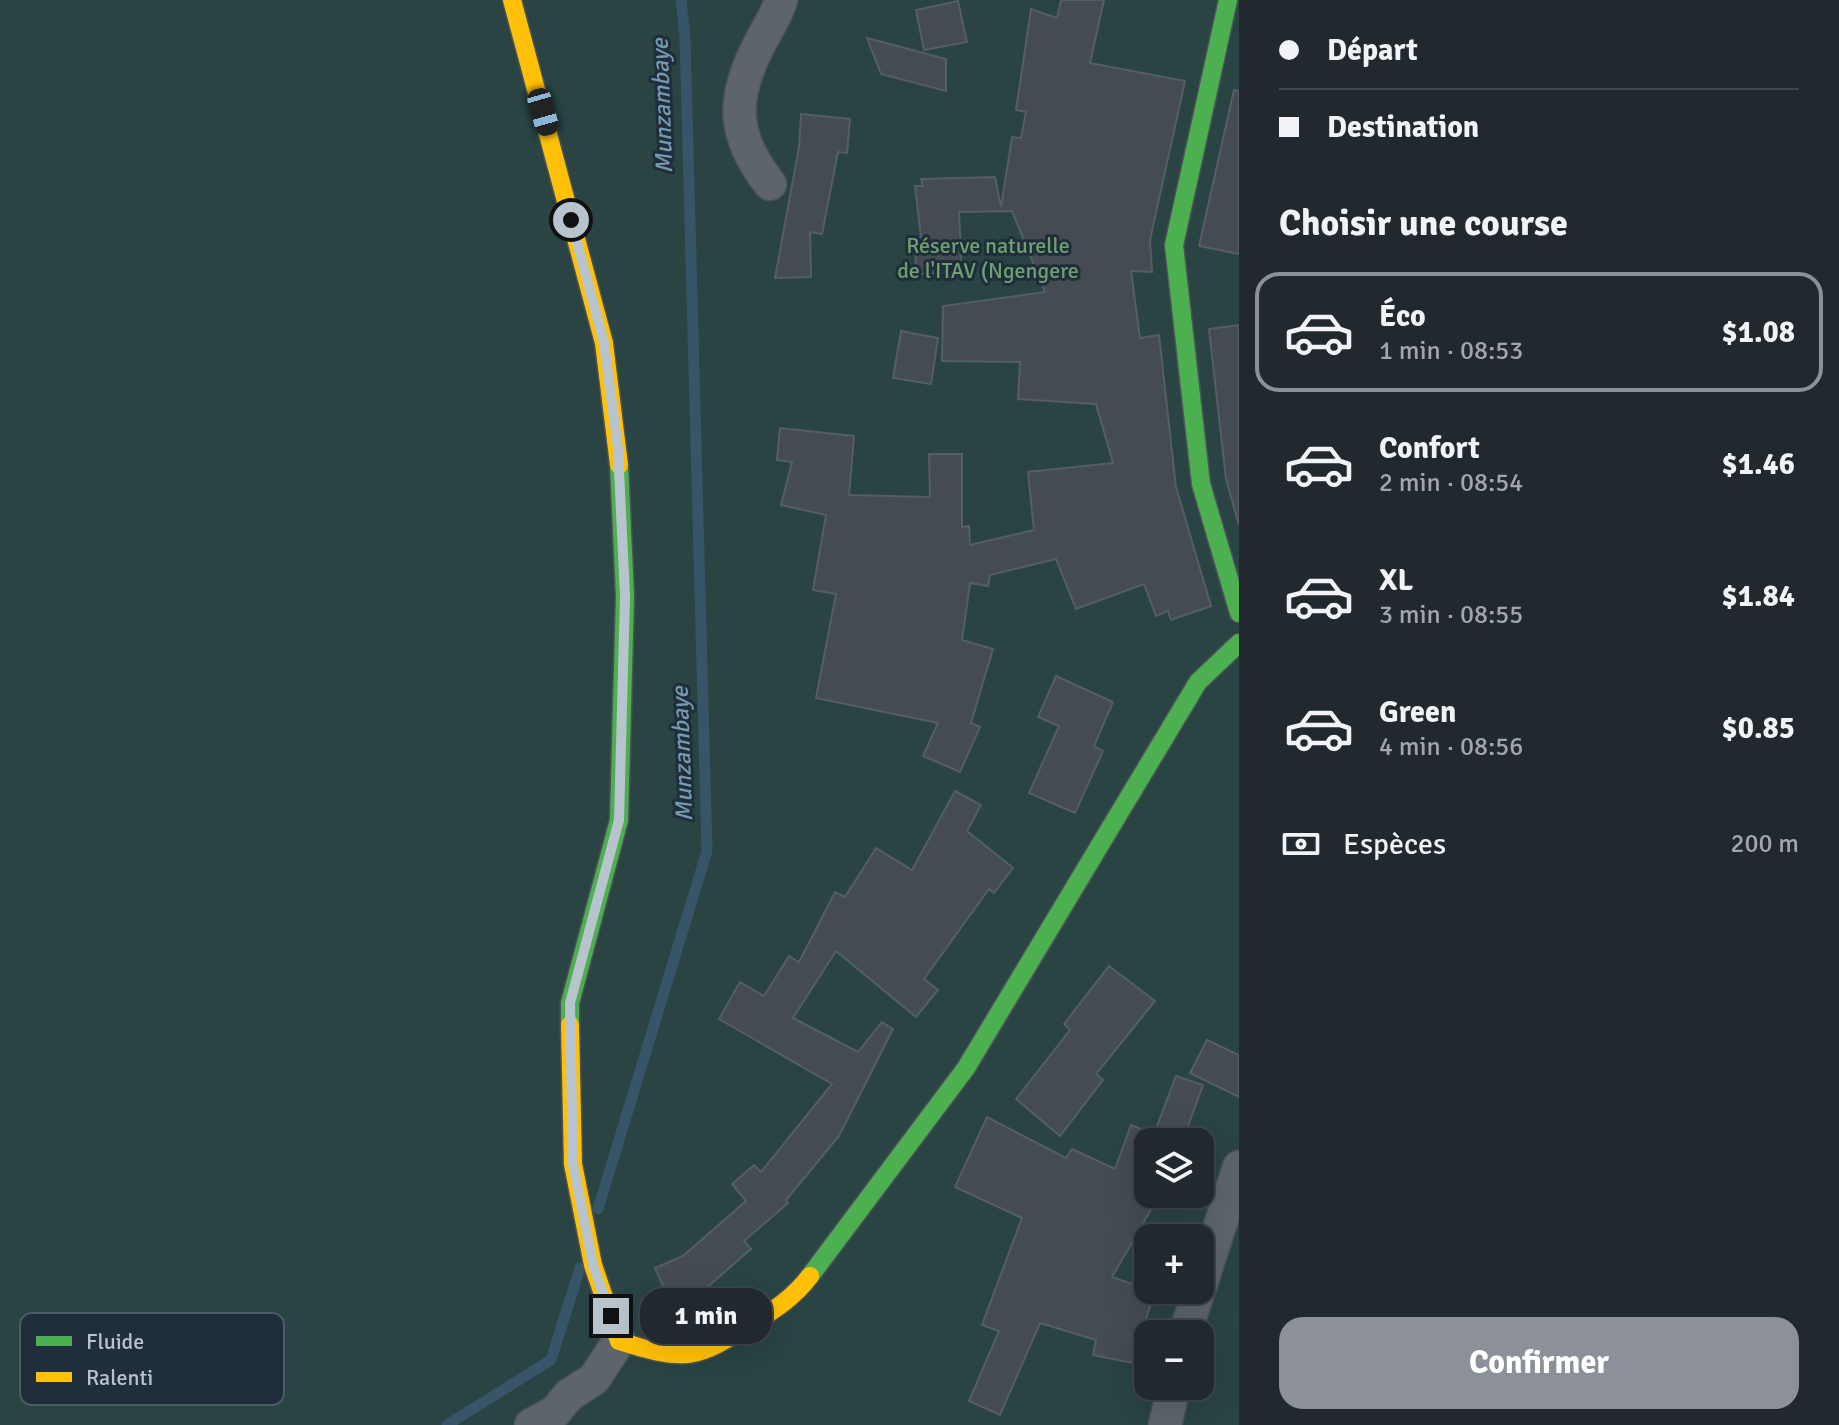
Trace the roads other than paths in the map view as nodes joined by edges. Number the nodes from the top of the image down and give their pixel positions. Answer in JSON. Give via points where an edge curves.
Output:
{"nodes":[{"id":1,"x":512,"y":0,"type":"edge"},
{"id":2,"x":781,"y":0,"type":"edge"},
{"id":3,"x":1228,"y":0,"type":"edge"},
{"id":4,"x":770,"y":184,"type":"dead end"},
{"id":5,"x":1239,"y":613,"type":"edge"},
{"id":6,"x":1239,"y":643,"type":"edge"},
{"id":7,"x":1239,"y":1167,"type":"edge"},
{"id":8,"x":1214,"y":1245,"type":"edge"},
{"id":9,"x":619,"y":1341,"type":"junction"},
{"id":10,"x":1171,"y":1400,"type":"edge"},
{"id":11,"x":547,"y":1421,"type":"edge"},
{"id":12,"x":1165,"y":1425,"type":"edge"}],
"edges":[{"from":1,"to":9,"type":"street","via":[[604,343],[618,449],[625,596],[619,820],[570,1016],[573,1164],[593,1265]]},
{"from":2,"to":4,"type":"street","via":[[747,69],[736,113],[752,161]]},
{"from":3,"to":5,"type":"street","via":[[1174,245],[1201,484]]},
{"from":6,"to":9,"type":"street","via":[[1198,682],[966,1068],[793,1298],[708,1352],[654,1352]]},
{"from":7,"to":8,"type":"street"},
{"from":9,"to":11,"type":"street","via":[[594,1379],[569,1395]]},
{"from":10,"to":12,"type":"street"}]}
